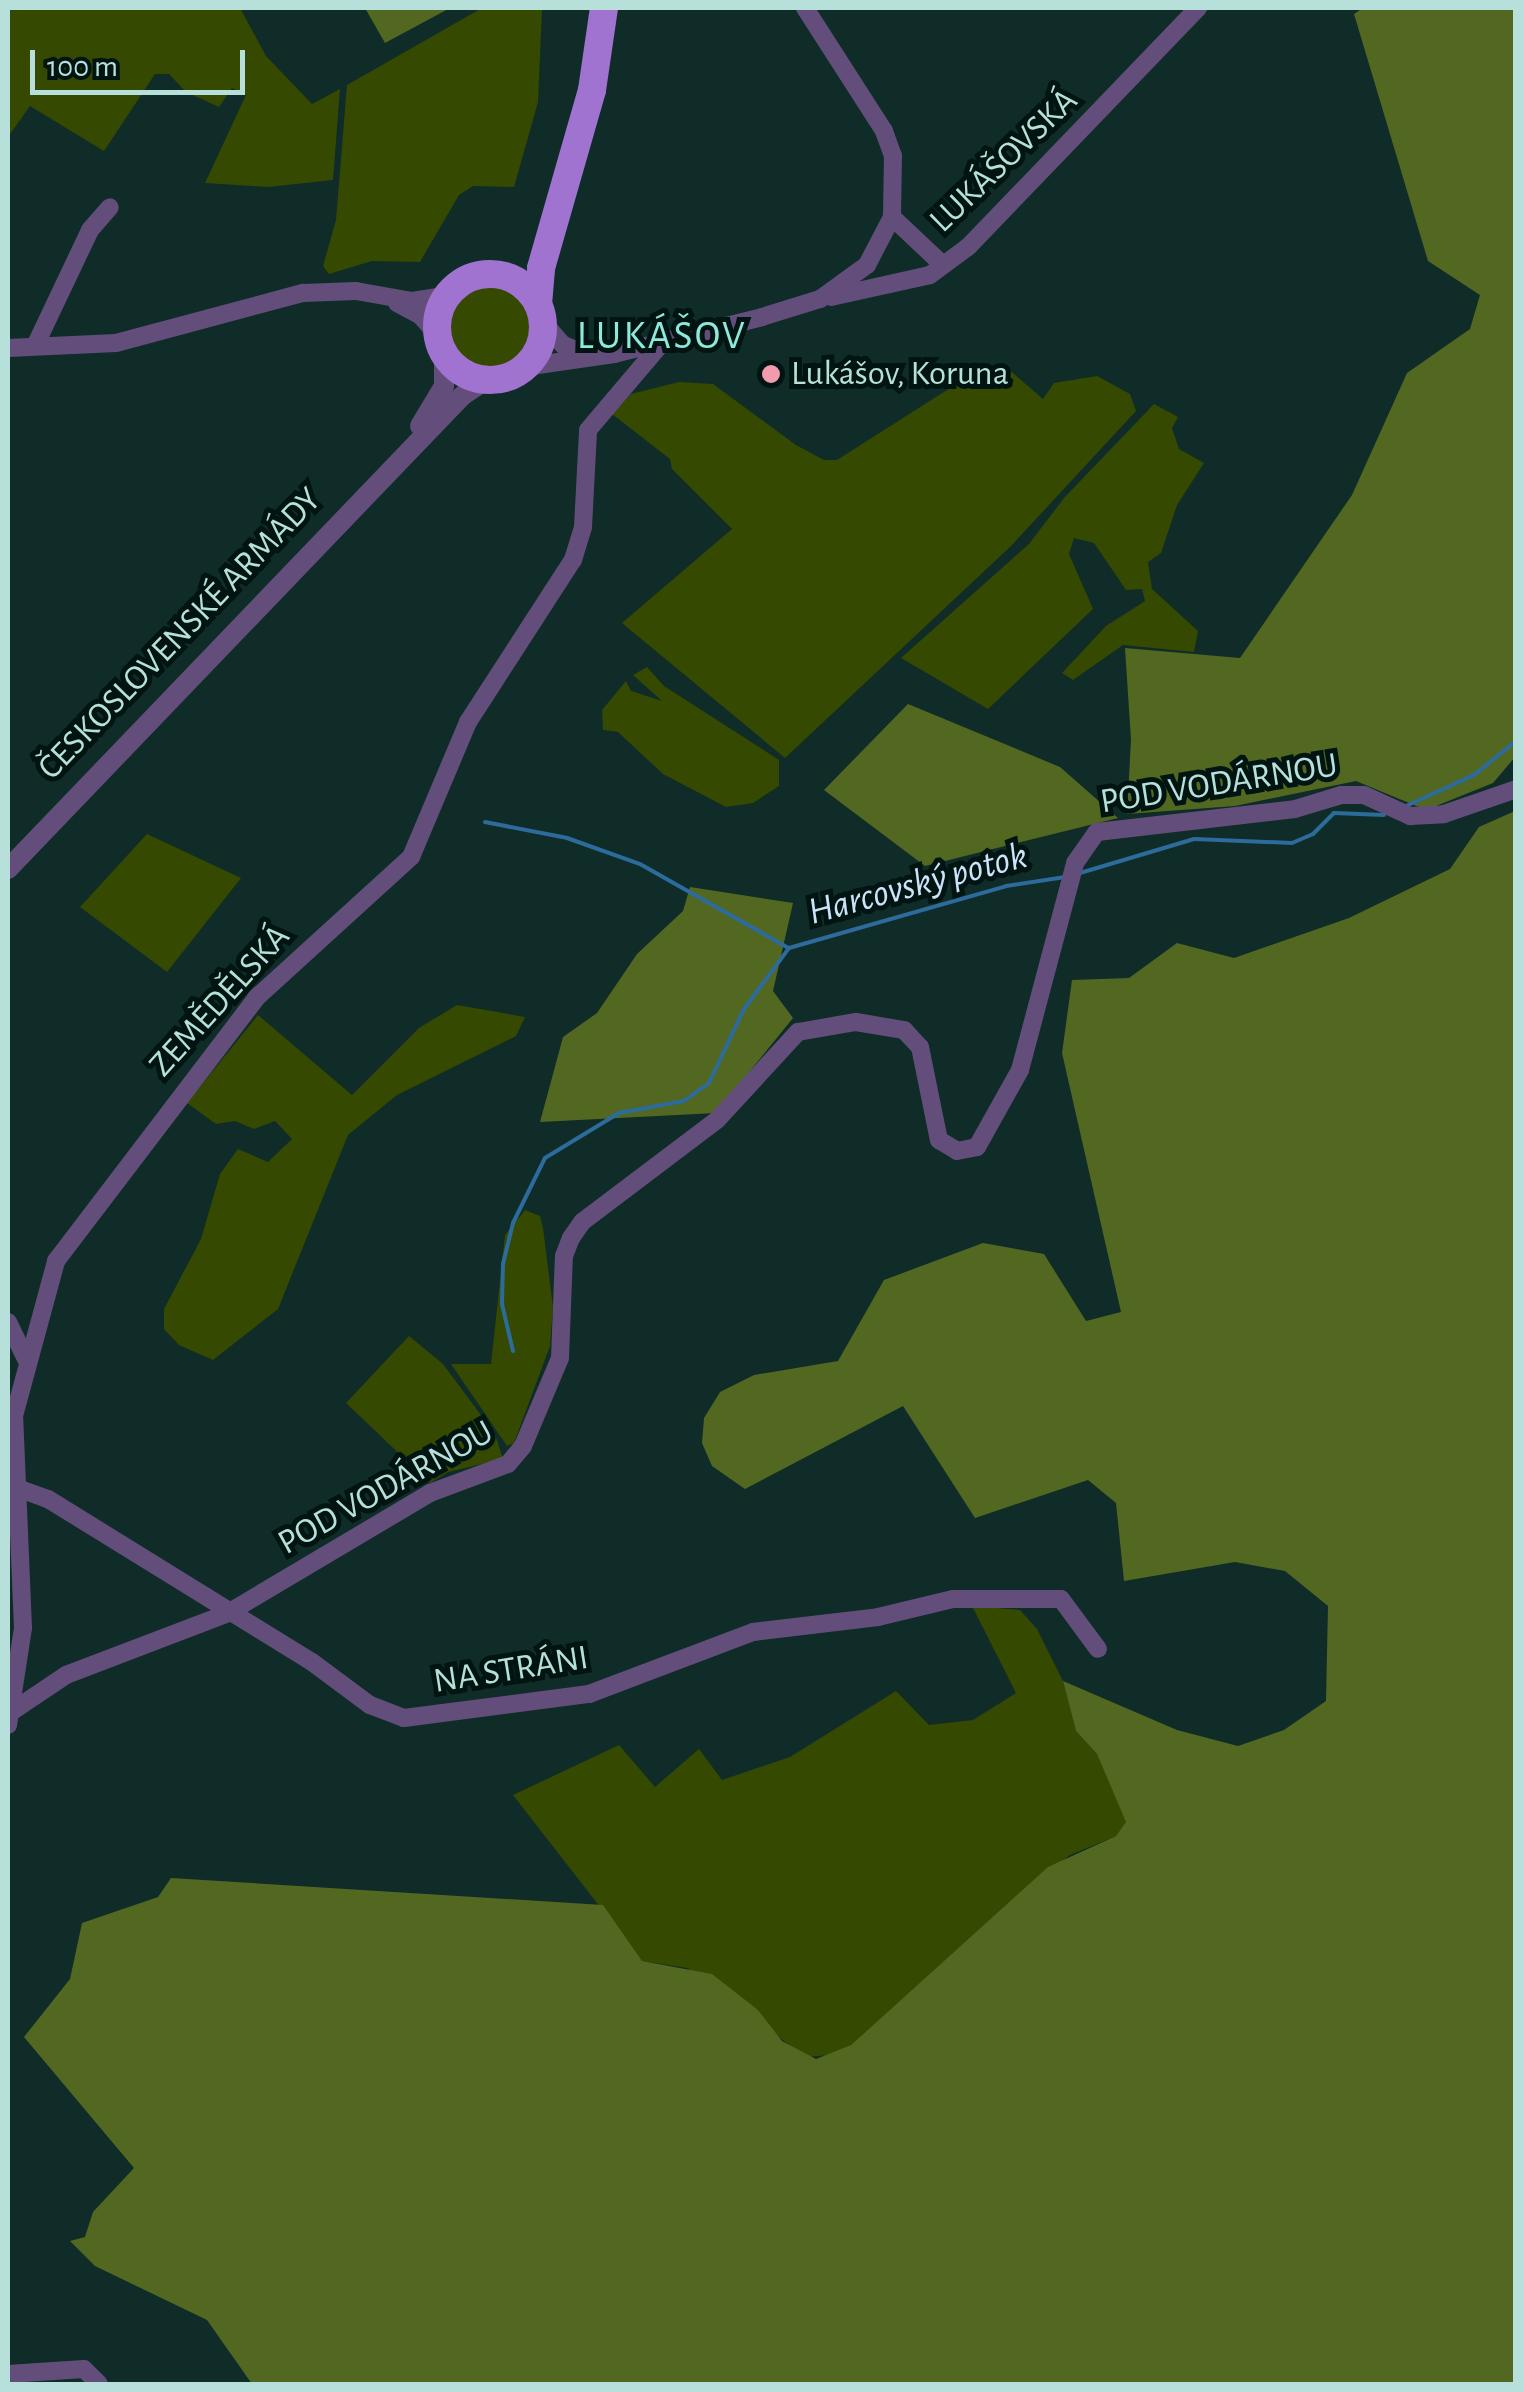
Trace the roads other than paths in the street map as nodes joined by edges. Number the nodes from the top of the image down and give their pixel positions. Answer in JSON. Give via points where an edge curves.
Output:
{"nodes":[{"id":1,"x":604,"y":8,"type":"edge"},
{"id":2,"x":805,"y":8,"type":"edge"},
{"id":3,"x":1196,"y":9,"type":"edge"},
{"id":4,"x":564,"y":191,"type":"junction"},
{"id":5,"x":110,"y":207,"type":"dead end"},
{"id":6,"x":892,"y":217,"type":"junction"},
{"id":7,"x":943,"y":265,"type":"junction"},
{"id":8,"x":499,"y":274,"type":"junction"},
{"id":9,"x":448,"y":295,"type":"junction"},
{"id":10,"x":382,"y":297,"type":"junction"},
{"id":11,"x":820,"y":299,"type":"junction"},
{"id":12,"x":540,"y":313,"type":"junction"},
{"id":13,"x":441,"y":344,"type":"junction"},
{"id":14,"x":661,"y":344,"type":"junction"},
{"id":15,"x":35,"y":346,"type":"junction"},
{"id":16,"x":8,"y":348,"type":"edge"},
{"id":17,"x":591,"y":356,"type":"junction"},
{"id":18,"x":524,"y":367,"type":"junction"},
{"id":19,"x":487,"y":380,"type":"junction"},
{"id":20,"x":366,"y":494,"type":"junction"},
{"id":21,"x":1516,"y":789,"type":"edge"},
{"id":22,"x":8,"y":870,"type":"edge"},
{"id":23,"x":8,"y":1322,"type":"edge"},
{"id":24,"x":26,"y":1359,"type":"junction"},
{"id":25,"x":20,"y":1489,"type":"junction"},
{"id":26,"x":14,"y":1542,"type":"edge"},
{"id":27,"x":228,"y":1613,"type":"junction"},
{"id":28,"x":1098,"y":1649,"type":"dead end"},
{"id":29,"x":9,"y":1718,"type":"edge"},
{"id":30,"x":8,"y":2374,"type":"edge"},
{"id":31,"x":99,"y":2384,"type":"edge"}],
"edges":[{"from":1,"to":4,"type":"main road","via":[[592,90]]},
{"from":2,"to":6,"type":"street","name":"ČESKOSLOVENSKÉ ARMÁDY","via":[[884,130],[896,176]]},
{"from":3,"to":7,"type":"street","name":"LUKÁŠOVSKÁ","via":[[1070,145]]},
{"from":4,"to":8,"type":"main road","via":[[533,250]]},
{"from":4,"to":12,"type":"main road"},
{"from":5,"to":15,"type":"street","via":[[96,219]]},
{"from":6,"to":7,"type":"street"},
{"from":6,"to":11,"type":"street","name":"ČESKOSLOVENSKÉ ARMÁDY","via":[[867,264]]},
{"from":7,"to":11,"type":"street","name":"LUKÁŠOVSKÁ","via":[[887,289]]},
{"from":8,"to":9,"type":"main road","via":[[470,277]]},
{"from":8,"to":12,"type":"main road","via":[[522,284]]},
{"from":9,"to":10,"type":"street","via":[[420,301]]},
{"from":9,"to":13,"type":"main road","name":"ČESKOSLOVENSKÉ ARMÁDY"},
{"from":10,"to":13,"type":"street","via":[[420,314]]},
{"from":10,"to":15,"type":"street","via":[[304,293],[116,342]]},
{"from":11,"to":14,"type":"street","name":"ČESKOSLOVENSKÉ ARMÁDY"},
{"from":12,"to":17,"type":"street","via":[[563,345]]},
{"from":12,"to":18,"type":"main road","via":[[539,347]]},
{"from":13,"to":19,"type":"main road","via":[[462,372]]},
{"from":13,"to":20,"type":"street","name":"ČESKOSLOVENSKÉ ARMÁDY","via":[[438,400]]},
{"from":14,"to":17,"type":"street","name":"ČESKOSLOVENSKÉ ARMÁDY"},
{"from":14,"to":24,"type":"street","name":"ZEMĚDĚLSKÁ","via":[[588,430],[583,527],[573,560],[468,722],[410,857],[256,998],[100,1196],[56,1260]]},
{"from":15,"to":16,"type":"street"},
{"from":17,"to":18,"type":"street","name":"ČESKOSLOVENSKÉ ARMÁDY"},
{"from":18,"to":19,"type":"main road","name":"ČESKOSLOVENSKÉ ARMÁDY"},
{"from":19,"to":20,"type":"street","name":"ČESKOSLOVENSKÉ ARMÁDY","via":[[462,396],[399,468]]},
{"from":20,"to":22,"type":"street","name":"ČESKOSLOVENSKÉ ARMÁDY"},
{"from":21,"to":27,"type":"street","name":"POD VODÁRNOU","via":[[1444,814],[1410,816],[1364,795],[1341,795],[1294,809],[1097,832],[1075,864],[1020,1070],[977,1147],[957,1151],[939,1140],[920,1047],[904,1030],[856,1022],[798,1032],[717,1120],[582,1222],[571,1238],[564,1256],[560,1358],[524,1446],[508,1464],[430,1493]]},
{"from":23,"to":24,"type":"street"},
{"from":24,"to":25,"type":"street","name":"ZEMĚDĚLSKÁ","via":[[14,1416]]},
{"from":25,"to":26,"type":"street","name":"ZEMĚDĚLSKÁ"},
{"from":25,"to":27,"type":"street","name":"NA STRÁNI","via":[[48,1499]]},
{"from":26,"to":29,"type":"street","name":"ZEMĚDĚLSKÁ","via":[[22,1628]]},
{"from":27,"to":28,"type":"street","name":"NA STRÁNI","via":[[370,1706],[404,1718],[589,1694],[753,1632],[878,1617],[953,1599],[1061,1599]]},
{"from":27,"to":29,"type":"street","name":"POD VODÁRNOU","via":[[66,1675]]},
{"from":30,"to":31,"type":"street","via":[[66,2367],[84,2369]]}]}
